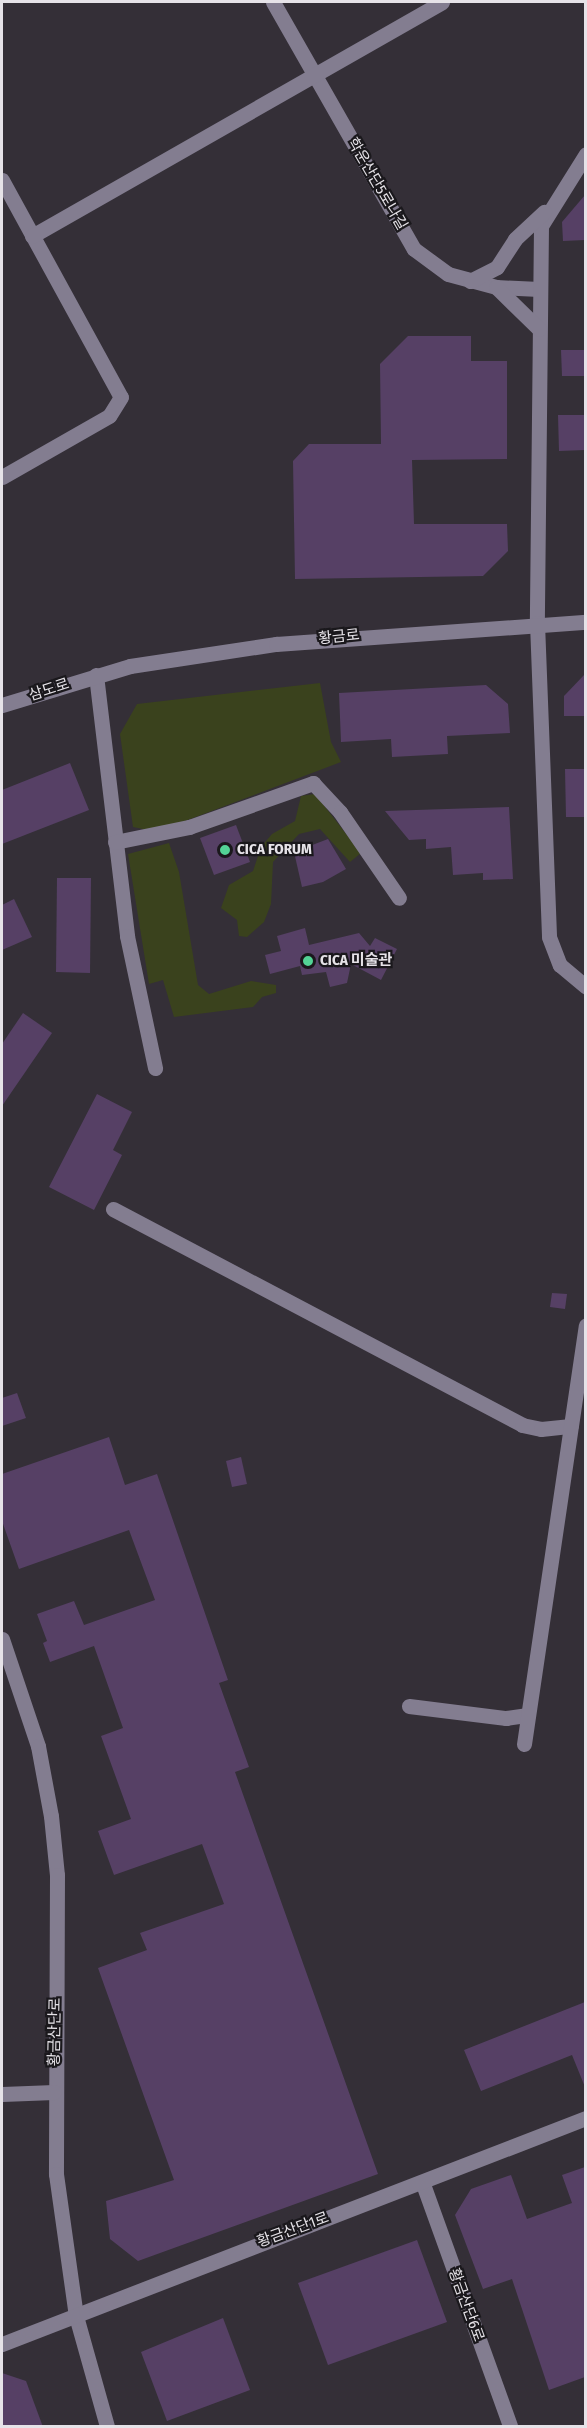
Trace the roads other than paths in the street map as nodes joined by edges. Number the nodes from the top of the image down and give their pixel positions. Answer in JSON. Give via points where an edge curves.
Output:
{"nodes":[{"id":1,"x":273,"y":2,"type":"edge"},
{"id":2,"x":442,"y":2,"type":"edge"},
{"id":3,"x":315,"y":76,"type":"junction"},
{"id":4,"x":585,"y":154,"type":"edge"},
{"id":5,"x":2,"y":180,"type":"edge"},
{"id":6,"x":549,"y":208,"type":"junction"},
{"id":7,"x":32,"y":236,"type":"junction"},
{"id":8,"x":470,"y":281,"type":"junction"},
{"id":9,"x":496,"y":287,"type":"junction"},
{"id":10,"x":539,"y":289,"type":"junction"},
{"id":11,"x":539,"y":328,"type":"junction"},
{"id":12,"x":2,"y":477,"type":"edge"},
{"id":13,"x":585,"y":622,"type":"edge"},
{"id":14,"x":537,"y":623,"type":"junction"},
{"id":15,"x":96,"y":675,"type":"junction"},
{"id":16,"x":2,"y":705,"type":"edge"},
{"id":17,"x":115,"y":842,"type":"junction"},
{"id":18,"x":399,"y":898,"type":"dead end"},
{"id":19,"x":585,"y":987,"type":"edge"},
{"id":20,"x":155,"y":1068,"type":"dead end"},
{"id":21,"x":113,"y":1209,"type":"dead end"},
{"id":22,"x":585,"y":1326,"type":"edge"},
{"id":23,"x":570,"y":1426,"type":"junction"},
{"id":24,"x":2,"y":1639,"type":"edge"},
{"id":25,"x":409,"y":1707,"type":"dead end"},
{"id":26,"x":528,"y":1714,"type":"junction"},
{"id":27,"x":524,"y":1744,"type":"dead end"},
{"id":28,"x":54,"y":2092,"type":"junction"},
{"id":29,"x":2,"y":2094,"type":"edge"},
{"id":30,"x":585,"y":2118,"type":"edge"},
{"id":31,"x":423,"y":2184,"type":"junction"},
{"id":32,"x":76,"y":2316,"type":"junction"},
{"id":33,"x":2,"y":2344,"type":"edge"},
{"id":34,"x":107,"y":2427,"type":"edge"},
{"id":35,"x":510,"y":2427,"type":"edge"}],
"edges":[{"from":1,"to":3,"type":"street","name":"학운산단5로나길"},
{"from":2,"to":3,"type":"street"},
{"from":3,"to":7,"type":"street"},
{"from":3,"to":8,"type":"street","name":"학운산단5로나길","via":[[414,249],[448,274]]},
{"from":4,"to":6,"type":"street"},
{"from":5,"to":7,"type":"street"},
{"from":6,"to":8,"type":"street","via":[[515,239],[497,267]]},
{"from":6,"to":10,"type":"street","via":[[541,226]]},
{"from":7,"to":12,"type":"street","via":[[121,397],[109,416]]},
{"from":8,"to":9,"type":"street","name":"학운산단5로나길"},
{"from":9,"to":10,"type":"street","name":"학운산단5로나길"},
{"from":9,"to":11,"type":"street"},
{"from":10,"to":11,"type":"street"},
{"from":11,"to":14,"type":"street"},
{"from":13,"to":14,"type":"street","name":"황금로"},
{"from":14,"to":15,"type":"street","name":"황금로","via":[[276,644]]},
{"from":14,"to":19,"type":"street","via":[[549,937],[560,965]]},
{"from":15,"to":16,"type":"street","name":"삼도로"},
{"from":15,"to":17,"type":"street"},
{"from":17,"to":18,"type":"street","via":[[169,833],[313,783],[347,821]]},
{"from":17,"to":20,"type":"street","via":[[133,967]]},
{"from":21,"to":23,"type":"street","via":[[522,1425],[541,1429]]},
{"from":22,"to":23,"type":"street"},
{"from":23,"to":26,"type":"street"},
{"from":24,"to":28,"type":"street","name":"황금산단로","via":[[38,1746],[51,1816],[57,1875]]},
{"from":25,"to":26,"type":"street","via":[[506,1718]]},
{"from":26,"to":27,"type":"street"},
{"from":28,"to":29,"type":"street"},
{"from":28,"to":32,"type":"street","name":"황금산단로","via":[[56,2174]]},
{"from":30,"to":31,"type":"street","name":"황금산단1로"},
{"from":31,"to":32,"type":"street","name":"황금산단1로"},
{"from":31,"to":35,"type":"street","name":"황금산단6로"},
{"from":32,"to":33,"type":"street","name":"황금산단1로"},
{"from":32,"to":34,"type":"street","name":"황금산단로"}]}
